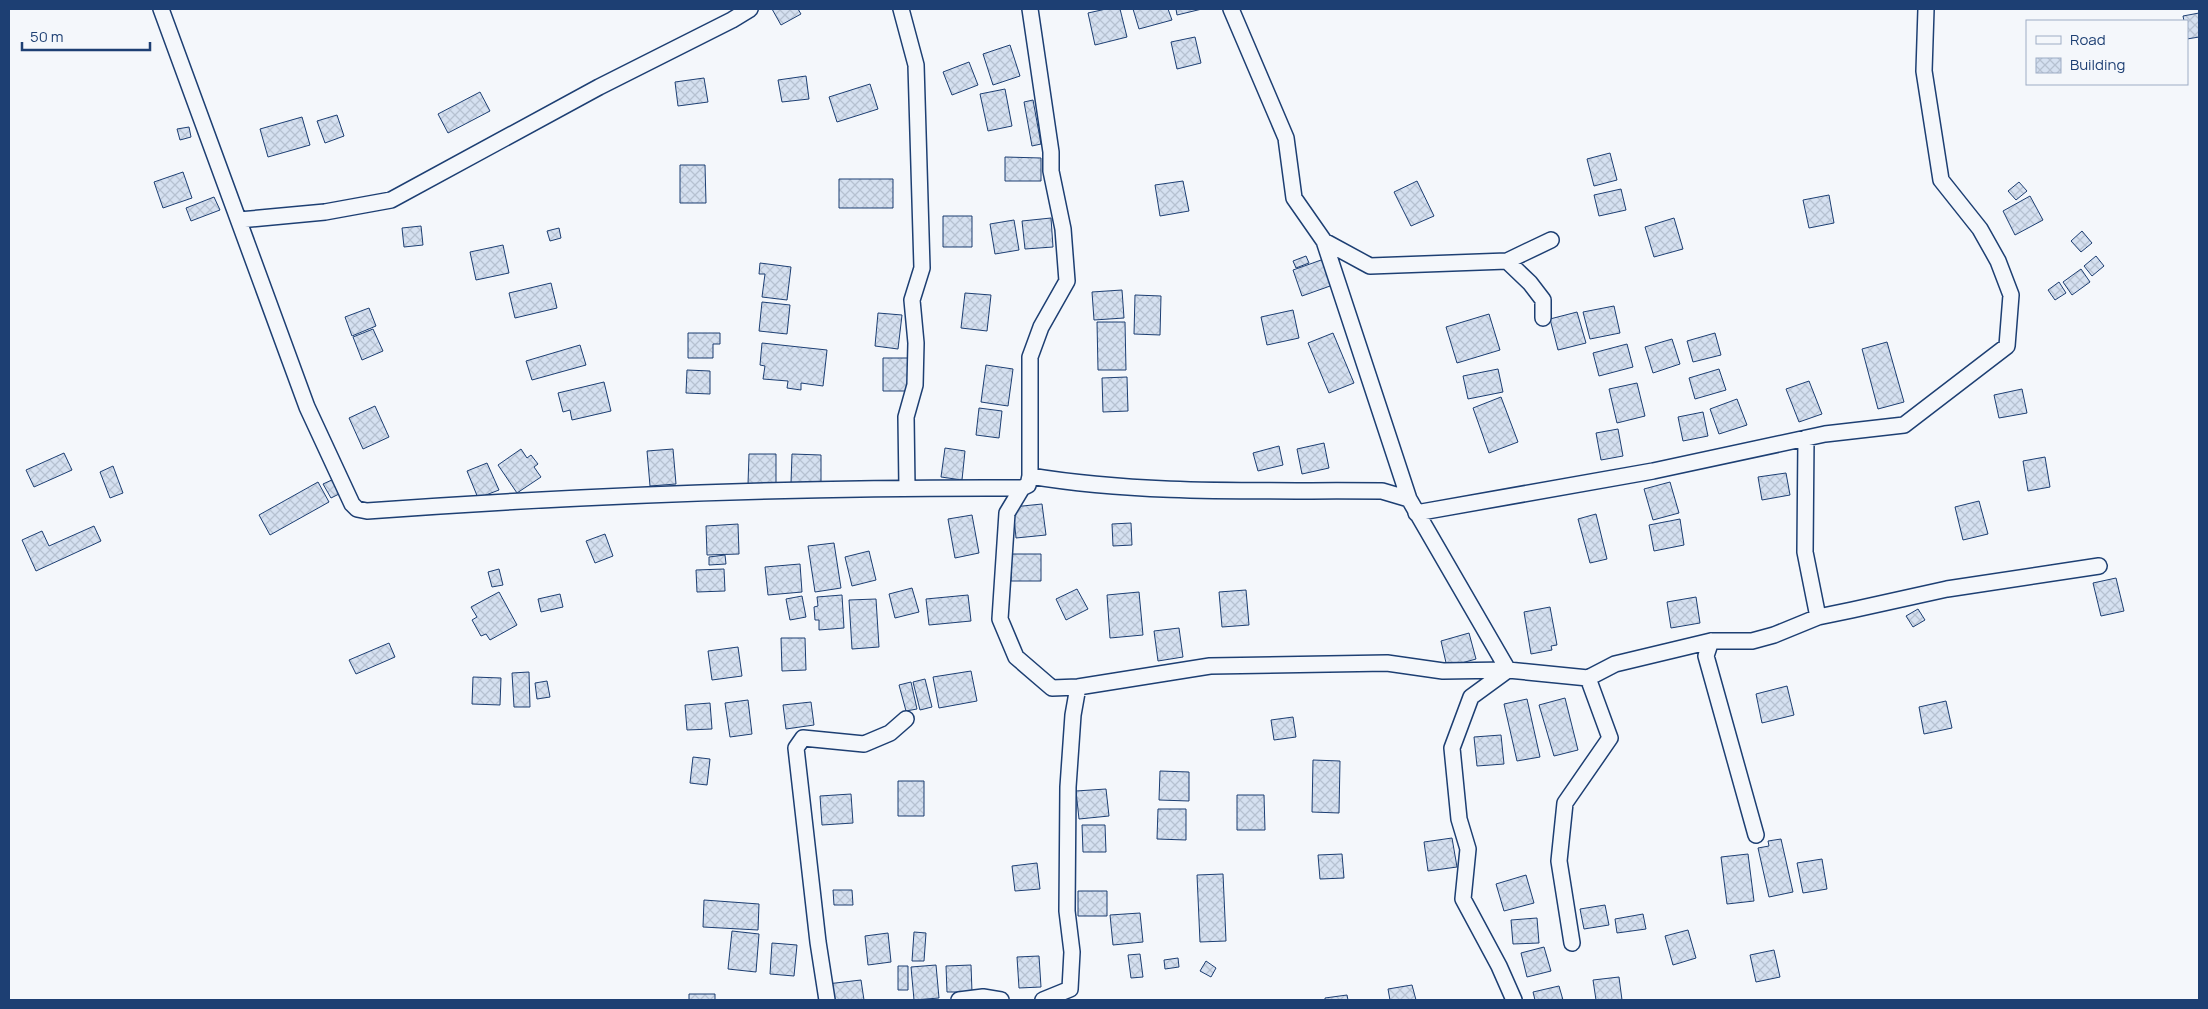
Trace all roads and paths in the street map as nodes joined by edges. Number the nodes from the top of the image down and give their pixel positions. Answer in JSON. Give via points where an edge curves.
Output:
{"nodes":[{"id":1,"x":161,"y":9,"type":"edge"},
{"id":2,"x":750,"y":9,"type":"edge"},
{"id":3,"x":901,"y":9,"type":"edge"},
{"id":4,"x":1030,"y":9,"type":"edge"},
{"id":5,"x":1231,"y":9,"type":"edge"},
{"id":6,"x":1926,"y":9,"type":"edge"},
{"id":7,"x":239,"y":220,"type":"junction"},
{"id":8,"x":1551,"y":240,"type":"dead end"},
{"id":9,"x":1324,"y":241,"type":"junction"},
{"id":10,"x":1507,"y":260,"type":"junction"},
{"id":11,"x":1543,"y":318,"type":"dead end"},
{"id":12,"x":1806,"y":438,"type":"junction"},
{"id":13,"x":1026,"y":482,"type":"junction"},
{"id":14,"x":907,"y":488,"type":"junction"},
{"id":15,"x":1412,"y":506,"type":"junction"},
{"id":16,"x":2099,"y":566,"type":"dead end"},
{"id":17,"x":1818,"y":617,"type":"junction"},
{"id":18,"x":1712,"y":641,"type":"junction"},
{"id":19,"x":1508,"y":670,"type":"junction"},
{"id":20,"x":1588,"y":678,"type":"junction"},
{"id":21,"x":1078,"y":687,"type":"junction"},
{"id":22,"x":906,"y":719,"type":"dead end"},
{"id":23,"x":1756,"y":835,"type":"dead end"},
{"id":24,"x":1572,"y":943,"type":"dead end"},
{"id":25,"x":827,"y":1000,"type":"edge"},
{"id":26,"x":959,"y":1000,"type":"edge"},
{"id":27,"x":1001,"y":1000,"type":"edge"},
{"id":28,"x":1043,"y":1000,"type":"edge"},
{"id":29,"x":1514,"y":1000,"type":"edge"}],
"edges":[{"from":1,"to":7,"type":"street"},
{"from":2,"to":7,"type":"street","via":[[391,200],[325,212]]},
{"from":3,"to":14,"type":"street","via":[[916,65],[922,268],[912,300],[915,385],[906,417]]},
{"from":4,"to":13,"type":"street","via":[[1051,171],[1063,229],[1067,281],[1041,327],[1030,357]]},
{"from":5,"to":9,"type":"street","via":[[1286,138],[1294,198]]},
{"from":6,"to":12,"type":"street","via":[[1924,72],[1941,180],[1980,229],[2002,269],[2011,295],[2007,346],[1904,425]]},
{"from":7,"to":14,"type":"street","via":[[307,408],[352,504],[358,509],[659,494]]},
{"from":8,"to":10,"type":"street"},
{"from":9,"to":10,"type":"street","via":[[1370,266]]},
{"from":9,"to":15,"type":"street"},
{"from":10,"to":11,"type":"street","via":[[1543,300]]},
{"from":12,"to":15,"type":"street","via":[[1653,471]]},
{"from":12,"to":17,"type":"street","via":[[1805,552]]},
{"from":13,"to":14,"type":"street"},
{"from":13,"to":15,"type":"street","via":[[1061,481],[1211,490],[1382,491]]},
{"from":13,"to":21,"type":"street","via":[[1007,513],[1000,619],[1016,657],[1052,688]]},
{"from":15,"to":19,"type":"street"},
{"from":16,"to":17,"type":"street","via":[[1947,590]]},
{"from":17,"to":18,"type":"street","via":[[1752,641]]},
{"from":18,"to":20,"type":"street","via":[[1614,664]]},
{"from":18,"to":23,"type":"street","via":[[1706,656]]},
{"from":19,"to":20,"type":"street"},
{"from":19,"to":21,"type":"street","via":[[1444,671],[1387,663],[1210,666]]},
{"from":19,"to":29,"type":"street","via":[[1471,696],[1452,748],[1459,819],[1468,849],[1463,898]]},
{"from":20,"to":24,"type":"street","via":[[1610,738],[1565,803],[1559,861]]},
{"from":21,"to":28,"type":"street","via":[[1068,788],[1070,989]]},
{"from":22,"to":25,"type":"street","via":[[890,733],[864,744],[803,738],[796,748]]},
{"from":26,"to":27,"type":"street","via":[[983,997]]}]}
